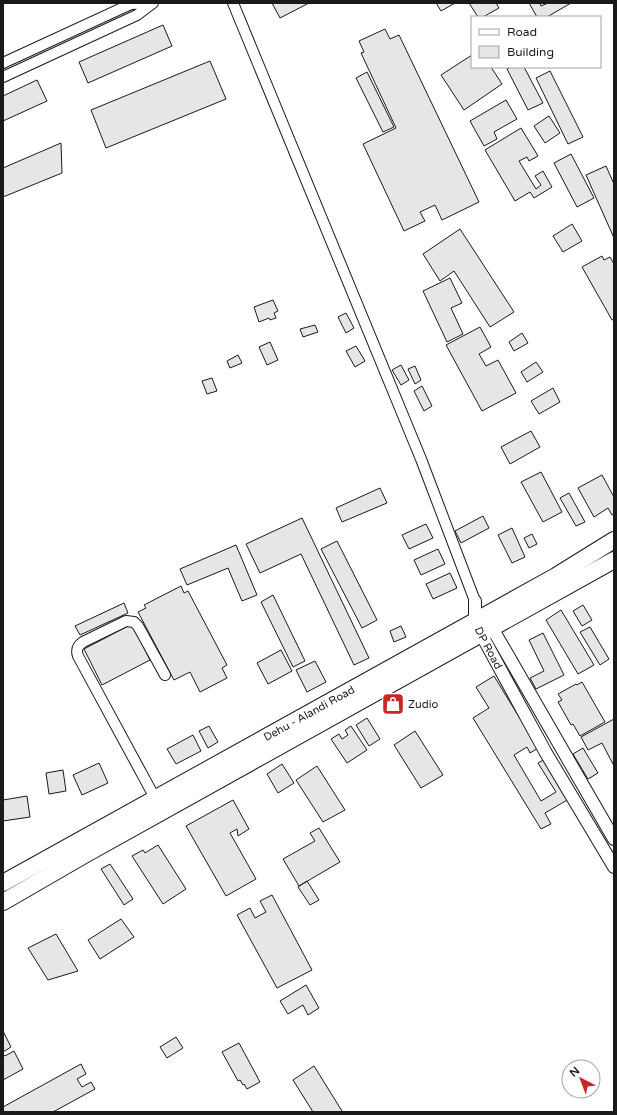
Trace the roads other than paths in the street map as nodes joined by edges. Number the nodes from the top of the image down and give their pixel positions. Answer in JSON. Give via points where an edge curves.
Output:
{"nodes":[{"id":1,"x":153,"y":3,"type":"edge"},
{"id":2,"x":233,"y":3,"type":"edge"},
{"id":3,"x":3,"y":63,"type":"edge"},
{"id":4,"x":3,"y":77,"type":"edge"},
{"id":5,"x":614,"y":540,"type":"edge"},
{"id":6,"x":614,"y":560,"type":"edge"},
{"id":7,"x":475,"y":601,"type":"joint"},
{"id":8,"x":483,"y":624,"type":"junction"},
{"id":9,"x":165,"y":675,"type":"dead end"},
{"id":10,"x":155,"y":798,"type":"junction"},
{"id":11,"x":614,"y":839,"type":"edge"},
{"id":12,"x":614,"y":867,"type":"edge"},
{"id":13,"x":3,"y":883,"type":"edge"},
{"id":14,"x":3,"y":902,"type":"edge"}],
"edges":[{"from":1,"to":3,"type":"street","via":[[130,4]]},
{"from":1,"to":4,"type":"street","via":[[137,15]]},
{"from":2,"to":7,"type":"street","via":[[421,459]]},
{"from":5,"to":8,"type":"main road","name":"Dehu - Alandi Road"},
{"from":6,"to":8,"type":"main road","name":"Dehu - Alandi Road"},
{"from":7,"to":8,"type":"street","name":"DP Road"},
{"from":8,"to":10,"type":"main road","name":"Dehu - Alandi Road"},
{"from":8,"to":11,"type":"street","name":"DP Road"},
{"from":8,"to":12,"type":"street","name":"DP Road","via":[[546,753]]},
{"from":8,"to":14,"type":"main road","name":"Dehu - Alandi Road"},
{"from":9,"to":10,"type":"street","via":[[134,622],[126,622],[83,642],[78,645],[76,651]]},
{"from":10,"to":13,"type":"main road","name":"Dehu - Alandi Road"}]}
